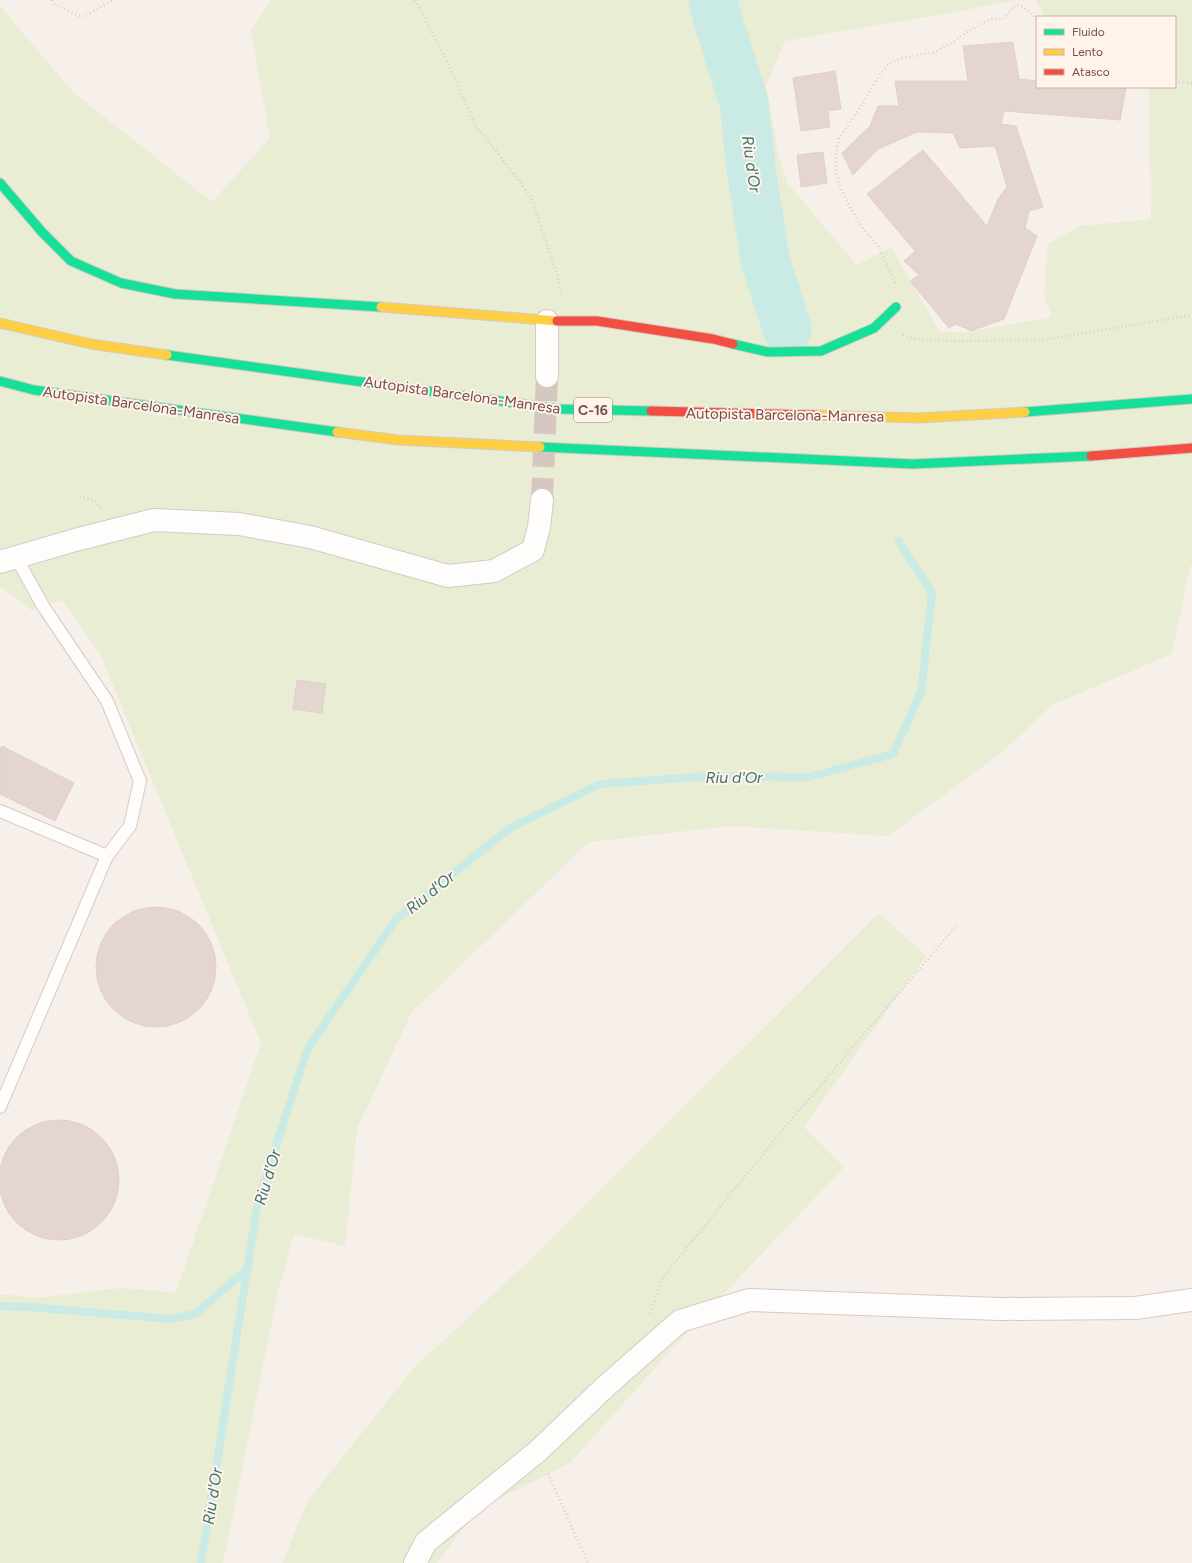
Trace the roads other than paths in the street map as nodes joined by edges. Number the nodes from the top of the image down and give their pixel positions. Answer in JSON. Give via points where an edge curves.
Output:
{"nodes":[{"id":1,"x":0,"y":183,"type":"edge"},
{"id":2,"x":896,"y":307,"type":"road end"},
{"id":3,"x":557,"y":321,"type":"junction"},
{"id":4,"x":0,"y":323,"type":"edge"},
{"id":5,"x":547,"y":376,"type":"tunnel mouth"},
{"id":6,"x":0,"y":381,"type":"edge"},
{"id":7,"x":1192,"y":399,"type":"edge"},
{"id":8,"x":1192,"y":448,"type":"edge"},
{"id":9,"x":542,"y":500,"type":"tunnel mouth"},
{"id":10,"x":8,"y":559,"type":"edge"},
{"id":11,"x":0,"y":811,"type":"edge"},
{"id":12,"x":107,"y":856,"type":"junction"},
{"id":13,"x":0,"y":1108,"type":"edge"},
{"id":14,"x":1192,"y":1300,"type":"edge"},
{"id":15,"x":415,"y":1563,"type":"edge"}],
"edges":[{"from":1,"to":3,"type":"main road","via":[[71,261],[122,283],[175,294],[349,304]]},
{"from":2,"to":3,"type":"main road","via":[[874,328],[821,351],[768,352],[597,321]]},
{"from":3,"to":5,"type":"street"},
{"from":4,"to":7,"type":"main road","name":"Autopista Barcelona-Manresa","number":"C-16","via":[[91,344],[558,409],[919,418],[1051,412]]},
{"from":6,"to":8,"type":"main road","name":"Autopista Barcelona-Manresa","via":[[34,390],[398,440],[913,464],[1059,458]]},
{"from":9,"to":10,"type":"street","via":[[533,550],[494,571],[448,576],[310,537],[239,524],[154,520]]},
{"from":10,"to":12,"type":"lane","via":[[107,701],[140,781],[130,826]]},
{"from":11,"to":12,"type":"lane"},
{"from":12,"to":13,"type":"lane"},
{"from":14,"to":15,"type":"street","via":[[1135,1308],[1008,1309],[749,1300],[680,1321],[538,1451],[426,1542]]}]}
